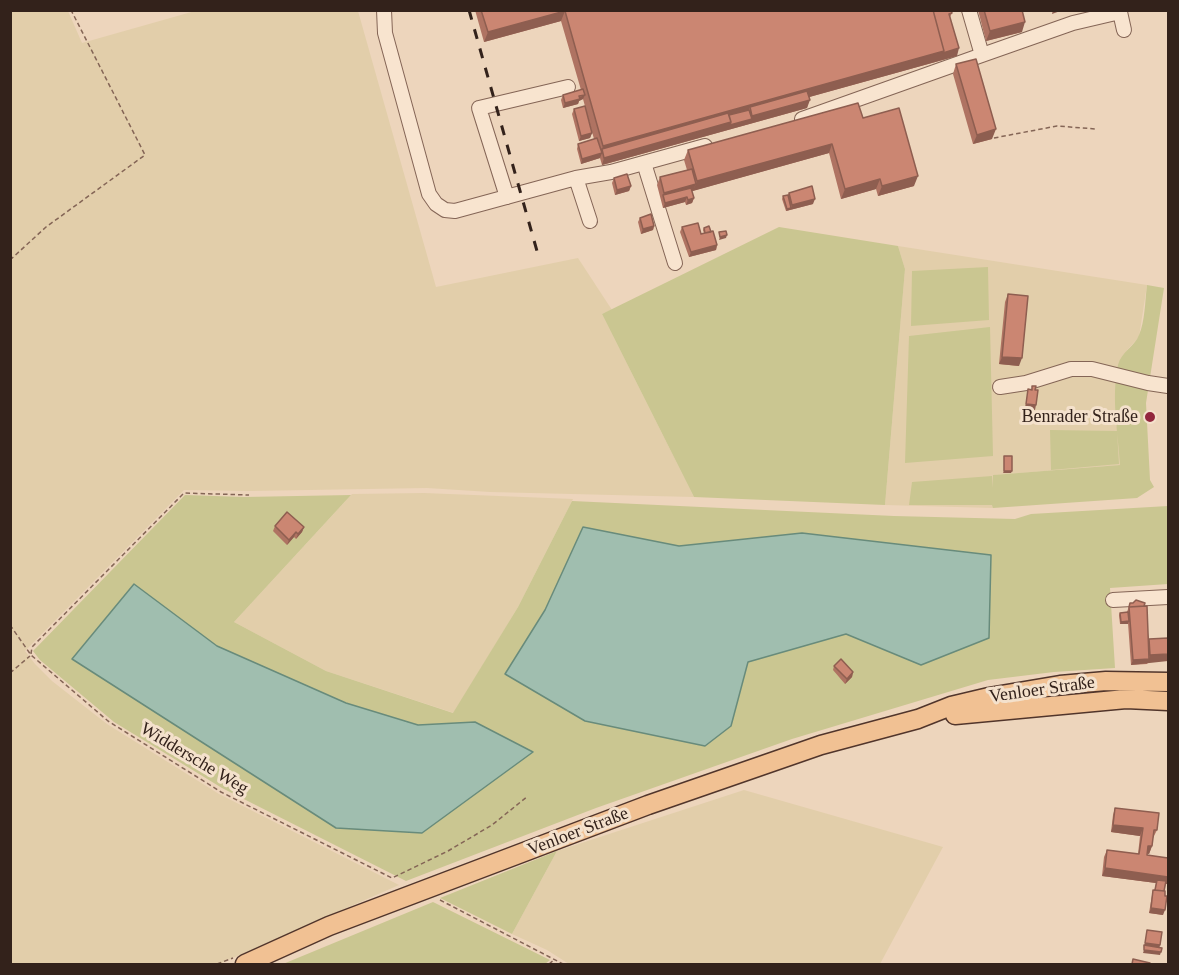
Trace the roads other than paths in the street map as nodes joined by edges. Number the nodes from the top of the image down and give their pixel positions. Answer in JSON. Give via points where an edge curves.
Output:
{"nodes":[{"id":1,"x":384,"y":10,"type":"edge"},
{"id":2,"x":969,"y":10,"type":"edge"},
{"id":3,"x":1121,"y":11,"type":"edge"},
{"id":4,"x":1124,"y":30,"type":"dead end"},
{"id":5,"x":982,"y":54,"type":"junction"},
{"id":6,"x":568,"y":87,"type":"dead end"},
{"id":7,"x":792,"y":122,"type":"edge"},
{"id":8,"x":715,"y":144,"type":"edge"},
{"id":9,"x":644,"y":163,"type":"junction"},
{"id":10,"x":576,"y":178,"type":"junction"},
{"id":11,"x":507,"y":197,"type":"junction"},
{"id":12,"x":590,"y":221,"type":"dead end"},
{"id":13,"x":675,"y":263,"type":"dead end"},
{"id":14,"x":1168,"y":374,"type":"edge"},
{"id":15,"x":1000,"y":387,"type":"dead end"},
{"id":16,"x":1168,"y":387,"type":"edge"},
{"id":17,"x":1168,"y":597,"type":"edge"},
{"id":18,"x":1113,"y":600,"type":"dead end"},
{"id":19,"x":1168,"y":682,"type":"edge"},
{"id":20,"x":1168,"y":701,"type":"edge"},
{"id":21,"x":918,"y":719,"type":"junction"},
{"id":22,"x":245,"y":964,"type":"edge"}],
"edges":[{"from":1,"to":11,"type":"street","via":[[385,33],[429,194],[445,210],[455,211]]},
{"from":2,"to":5,"type":"street"},
{"from":3,"to":4,"type":"street"},
{"from":3,"to":5,"type":"street"},
{"from":5,"to":7,"type":"street"},
{"from":6,"to":11,"type":"street","via":[[479,108]]},
{"from":8,"to":9,"type":"street"},
{"from":9,"to":10,"type":"street"},
{"from":9,"to":13,"type":"street"},
{"from":10,"to":11,"type":"street"},
{"from":10,"to":12,"type":"street"},
{"from":14,"to":16,"type":"street"},
{"from":15,"to":16,"type":"street","via":[[1071,369],[1092,369]]},
{"from":17,"to":18,"type":"street"},
{"from":19,"to":21,"type":"main road","name":"Venloer Straße","via":[[1060,685],[951,706]]},
{"from":20,"to":21,"type":"main road","name":"Venloer Straße","via":[[1126,699]]},
{"from":21,"to":22,"type":"main road","name":"Venloer Straße","via":[[821,745],[648,805],[329,926]]}]}
